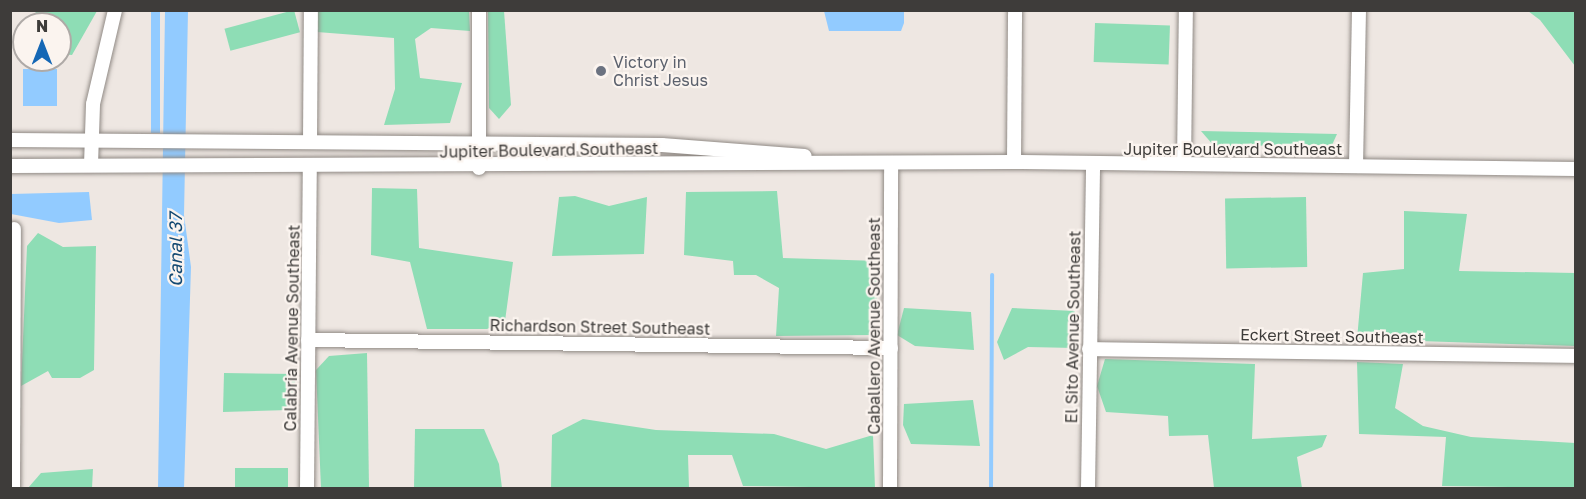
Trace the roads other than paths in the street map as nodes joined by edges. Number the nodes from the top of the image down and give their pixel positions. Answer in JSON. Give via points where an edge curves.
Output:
{"nodes":[{"id":1,"x":115,"y":10,"type":"edge"},
{"id":2,"x":311,"y":10,"type":"edge"},
{"id":3,"x":479,"y":10,"type":"edge"},
{"id":4,"x":1016,"y":10,"type":"edge"},
{"id":5,"x":1186,"y":10,"type":"edge"},
{"id":6,"x":1359,"y":10,"type":"edge"},
{"id":7,"x":10,"y":140,"type":"edge"},
{"id":8,"x":91,"y":140,"type":"junction"},
{"id":9,"x":310,"y":142,"type":"junction"},
{"id":10,"x":479,"y":145,"type":"junction"},
{"id":11,"x":1014,"y":162,"type":"junction"},
{"id":12,"x":891,"y":164,"type":"junction"},
{"id":13,"x":1184,"y":164,"type":"junction"},
{"id":14,"x":91,"y":165,"type":"junction"},
{"id":15,"x":10,"y":166,"type":"edge"},
{"id":16,"x":1093,"y":166,"type":"junction"},
{"id":17,"x":1356,"y":166,"type":"junction"},
{"id":18,"x":479,"y":168,"type":"junction"},
{"id":19,"x":310,"y":169,"type":"junction"},
{"id":20,"x":1575,"y":169,"type":"edge"},
{"id":21,"x":14,"y":229,"type":"dead end"},
{"id":22,"x":308,"y":340,"type":"junction"},
{"id":23,"x":891,"y":348,"type":"junction"},
{"id":24,"x":1089,"y":349,"type":"junction"},
{"id":25,"x":1575,"y":356,"type":"edge"},
{"id":26,"x":14,"y":489,"type":"edge"},
{"id":27,"x":307,"y":489,"type":"edge"},
{"id":28,"x":890,"y":489,"type":"edge"},
{"id":29,"x":1088,"y":489,"type":"edge"}],
"edges":[{"from":1,"to":8,"type":"street","via":[[93,104]]},
{"from":2,"to":9,"type":"street"},
{"from":3,"to":10,"type":"street"},
{"from":4,"to":11,"type":"street"},
{"from":5,"to":13,"type":"street"},
{"from":6,"to":17,"type":"street"},
{"from":7,"to":8,"type":"street","name":"Jupiter Boulevard Southeast"},
{"from":8,"to":9,"type":"street","name":"Jupiter Boulevard Southeast"},
{"from":8,"to":14,"type":"street"},
{"from":9,"to":10,"type":"street","name":"Jupiter Boulevard Southeast"},
{"from":10,"to":12,"type":"street","name":"Jupiter Boulevard Southeast","via":[[662,144]]},
{"from":10,"to":18,"type":"street"},
{"from":11,"to":12,"type":"street","name":"Jupiter Boulevard Southeast"},
{"from":11,"to":16,"type":"street","name":"Jupiter Boulevard Southeast"},
{"from":12,"to":18,"type":"street","name":"Jupiter Boulevard Southeast"},
{"from":12,"to":23,"type":"street","name":"Caballero Avenue Southeast"},
{"from":13,"to":16,"type":"street","name":"Jupiter Boulevard Southeast"},
{"from":13,"to":17,"type":"street","name":"Jupiter Boulevard Southeast"},
{"from":14,"to":15,"type":"street","name":"Jupiter Boulevard Southeast"},
{"from":14,"to":19,"type":"street","name":"Jupiter Boulevard Southeast"},
{"from":16,"to":24,"type":"street","name":"El Sito Avenue Southeast"},
{"from":17,"to":20,"type":"street","name":"Jupiter Boulevard Southeast"},
{"from":18,"to":19,"type":"street","name":"Jupiter Boulevard Southeast"},
{"from":19,"to":22,"type":"street","name":"Calabria Avenue Southeast"},
{"from":21,"to":26,"type":"street"},
{"from":22,"to":23,"type":"street","name":"Richardson Street Southeast"},
{"from":22,"to":27,"type":"street","name":"Calabria Avenue Southeast"},
{"from":23,"to":28,"type":"street","name":"Caballero Avenue Southeast"},
{"from":24,"to":25,"type":"street","name":"Eckert Street Southeast"},
{"from":24,"to":29,"type":"street","name":"El Sito Avenue Southeast"}]}
